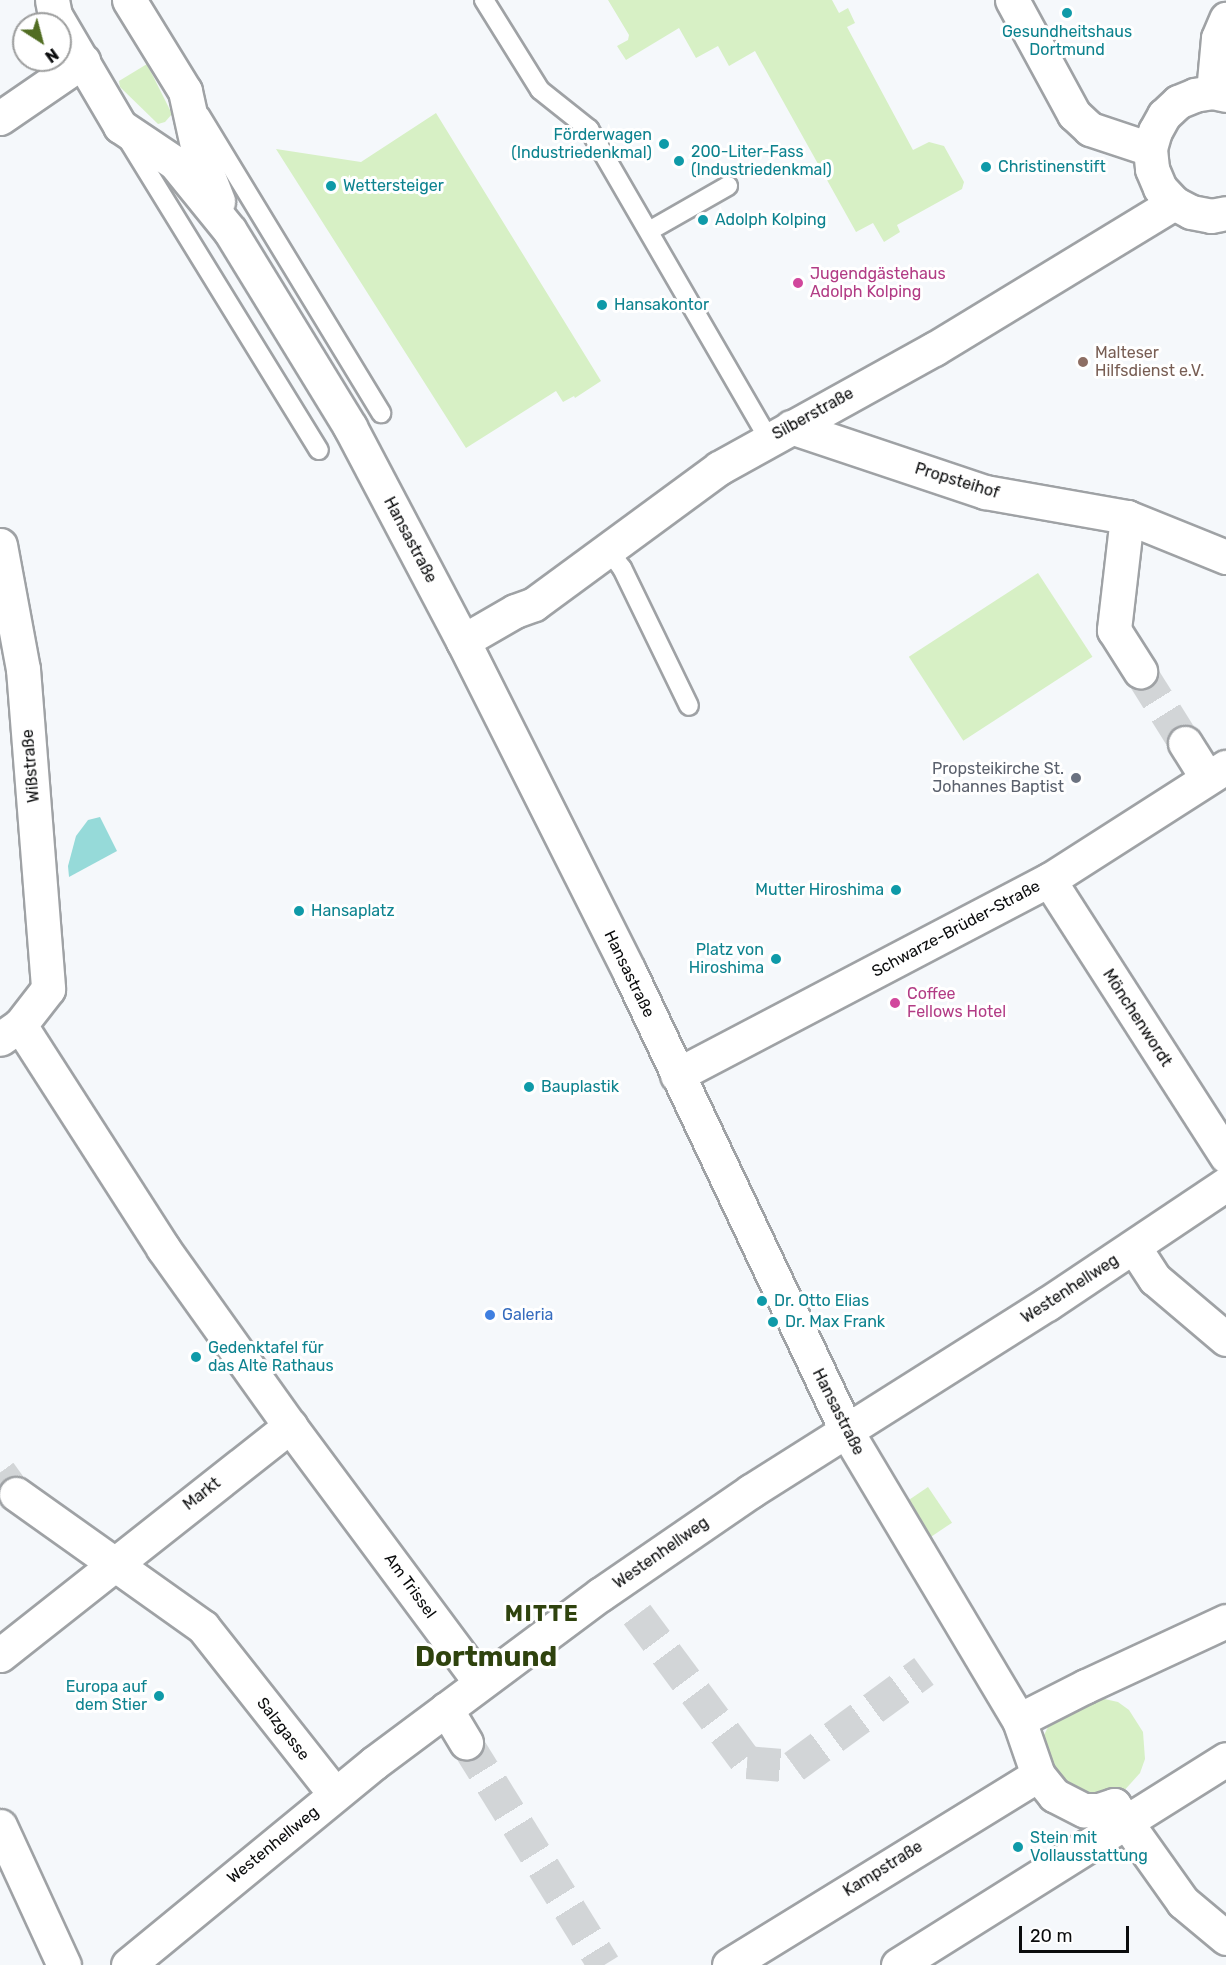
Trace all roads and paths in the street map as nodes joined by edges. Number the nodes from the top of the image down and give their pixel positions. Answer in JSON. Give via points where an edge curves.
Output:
{"nodes":[{"id":1,"x":52,"y":0,"type":"edge"},
{"id":2,"x":129,"y":0,"type":"edge"},
{"id":3,"x":484,"y":0,"type":"edge"},
{"id":4,"x":1012,"y":0,"type":"edge"},
{"id":5,"x":1226,"y":20,"type":"edge"},
{"id":6,"x":83,"y":61,"type":"junction"},
{"id":7,"x":185,"y":91,"type":"junction"},
{"id":8,"x":1220,"y":93,"type":"edge"},
{"id":9,"x":0,"y":118,"type":"edge"},
{"id":10,"x":120,"y":126,"type":"junction"},
{"id":11,"x":1150,"y":149,"type":"junction"},
{"id":12,"x":728,"y":186,"type":"dead end"},
{"id":13,"x":1174,"y":203,"type":"junction"},
{"id":14,"x":1226,"y":213,"type":"edge"},
{"id":15,"x":230,"y":231,"type":"junction"},
{"id":16,"x":649,"y":231,"type":"junction"},
{"id":17,"x":381,"y":413,"type":"dead end"},
{"id":18,"x":780,"y":433,"type":"junction"},
{"id":19,"x":319,"y":450,"type":"dead end"},
{"id":20,"x":1127,"y":517,"type":"junction"},
{"id":21,"x":0,"y":545,"type":"edge"},
{"id":22,"x":608,"y":549,"type":"junction"},
{"id":23,"x":1226,"y":557,"type":"edge"},
{"id":24,"x":463,"y":641,"type":"junction"},
{"id":25,"x":1140,"y":671,"type":"tunnel mouth"},
{"id":26,"x":689,"y":706,"type":"dead end"},
{"id":27,"x":1185,"y":743,"type":"tunnel mouth"},
{"id":28,"x":1217,"y":772,"type":"edge"},
{"id":29,"x":1049,"y":880,"type":"junction"},
{"id":30,"x":10,"y":1032,"type":"edge"},
{"id":31,"x":677,"y":1075,"type":"junction"},
{"id":32,"x":1226,"y":1156,"type":"edge"},
{"id":33,"x":1226,"y":1184,"type":"edge"},
{"id":34,"x":1134,"y":1247,"type":"junction"},
{"id":35,"x":1226,"y":1339,"type":"edge"},
{"id":36,"x":290,"y":1426,"type":"junction"},
{"id":37,"x":847,"y":1432,"type":"junction"},
{"id":38,"x":16,"y":1494,"type":"tunnel mouth"},
{"id":39,"x":114,"y":1563,"type":"junction"},
{"id":40,"x":1226,"y":1621,"type":"edge"},
{"id":41,"x":0,"y":1655,"type":"edge"},
{"id":42,"x":480,"y":1682,"type":"junction"},
{"id":43,"x":446,"y":1709,"type":"junction"},
{"id":44,"x":1020,"y":1720,"type":"junction"},
{"id":45,"x":466,"y":1742,"type":"tunnel mouth"},
{"id":46,"x":1226,"y":1759,"type":"edge"},
{"id":47,"x":1038,"y":1776,"type":"junction"},
{"id":48,"x":335,"y":1794,"type":"junction"},
{"id":49,"x":1127,"y":1822,"type":"junction"},
{"id":50,"x":0,"y":1826,"type":"edge"},
{"id":51,"x":1226,"y":1938,"type":"edge"},
{"id":52,"x":64,"y":1965,"type":"edge"},
{"id":53,"x":128,"y":1965,"type":"edge"},
{"id":54,"x":729,"y":1965,"type":"edge"},
{"id":55,"x":898,"y":1965,"type":"edge"}],
"edges":[{"from":1,"to":6,"type":"street","name":"Hansastraße","via":[[55,15]]},
{"from":2,"to":7,"type":"street","name":"Hansastraße"},
{"from":3,"to":16,"type":"lane","via":[[540,90],[589,129]]},
{"from":4,"to":11,"type":"street","via":[[1074,114],[1090,129]]},
{"from":5,"to":8,"type":"street","via":[[1218,38]]},
{"from":6,"to":9,"type":"street"},
{"from":6,"to":10,"type":"street","name":"Hansastraße"},
{"from":7,"to":15,"type":"street","name":"Hansastraße","via":[[198,150]]},
{"from":7,"to":17,"type":"lane"},
{"from":8,"to":11,"type":"street","via":[[1195,94],[1178,102],[1164,115]]},
{"from":10,"to":15,"type":"street","name":"Hansastraße","via":[[175,163]]},
{"from":10,"to":19,"type":"lane"},
{"from":11,"to":13,"type":"street","via":[[1152,169],[1160,188]]},
{"from":12,"to":16,"type":"lane"},
{"from":13,"to":14,"type":"street","via":[[1211,216]]},
{"from":13,"to":18,"type":"street","name":"Silberstraße","via":[[934,349]]},
{"from":15,"to":24,"type":"street","name":"Hansastraße","via":[[350,426]]},
{"from":16,"to":18,"type":"lane"},
{"from":18,"to":20,"type":"street","name":"Propsteihof","via":[[985,492]]},
{"from":18,"to":22,"type":"street","name":"Silberstraße","via":[[718,468]]},
{"from":20,"to":23,"type":"street","name":"Propsteihof"},
{"from":20,"to":25,"type":"street","via":[[1114,630]]},
{"from":21,"to":30,"type":"street","name":"Wißstraße","via":[[23,669],[48,989]]},
{"from":22,"to":24,"type":"street","name":"Silberstraße","via":[[534,604]]},
{"from":22,"to":26,"type":"lane","via":[[622,568]]},
{"from":24,"to":31,"type":"street","name":"Hansastraße"},
{"from":27,"to":28,"type":"street"},
{"from":28,"to":29,"type":"street","name":"Schwarze-Brüder-Straße"},
{"from":29,"to":31,"type":"street","name":"Schwarze-Brüder-Straße"},
{"from":29,"to":32,"type":"street","name":"Mönchenwordt"},
{"from":30,"to":36,"type":"street"},
{"from":31,"to":37,"type":"street","name":"Hansastraße"},
{"from":33,"to":34,"type":"street","name":"Westenhellweg"},
{"from":34,"to":35,"type":"street","via":[[1155,1279]]},
{"from":34,"to":37,"type":"street","name":"Westenhellweg"},
{"from":36,"to":39,"type":"street","name":"Markt"},
{"from":36,"to":42,"type":"street","name":"Am Trissel"},
{"from":37,"to":42,"type":"street","name":"Westenhellweg","via":[[750,1491]]},
{"from":37,"to":44,"type":"street","name":"Hansastraße"},
{"from":38,"to":39,"type":"street"},
{"from":39,"to":41,"type":"street","name":"Markt"},
{"from":39,"to":48,"type":"street","name":"Salzgasse","via":[[203,1627]]},
{"from":40,"to":44,"type":"street"},
{"from":42,"to":43,"type":"street","name":"Westenhellweg"},
{"from":43,"to":45,"type":"street"},
{"from":43,"to":48,"type":"street","name":"Westenhellweg"},
{"from":44,"to":47,"type":"street"},
{"from":46,"to":49,"type":"street"},
{"from":47,"to":49,"type":"street","via":[[1064,1801],[1084,1810],[1114,1805]]},
{"from":47,"to":54,"type":"street","name":"Kampstraße"},
{"from":48,"to":53,"type":"street","name":"Westenhellweg"},
{"from":49,"to":51,"type":"street","via":[[1184,1902]]},
{"from":49,"to":55,"type":"street"},
{"from":50,"to":52,"type":"street"}]}
